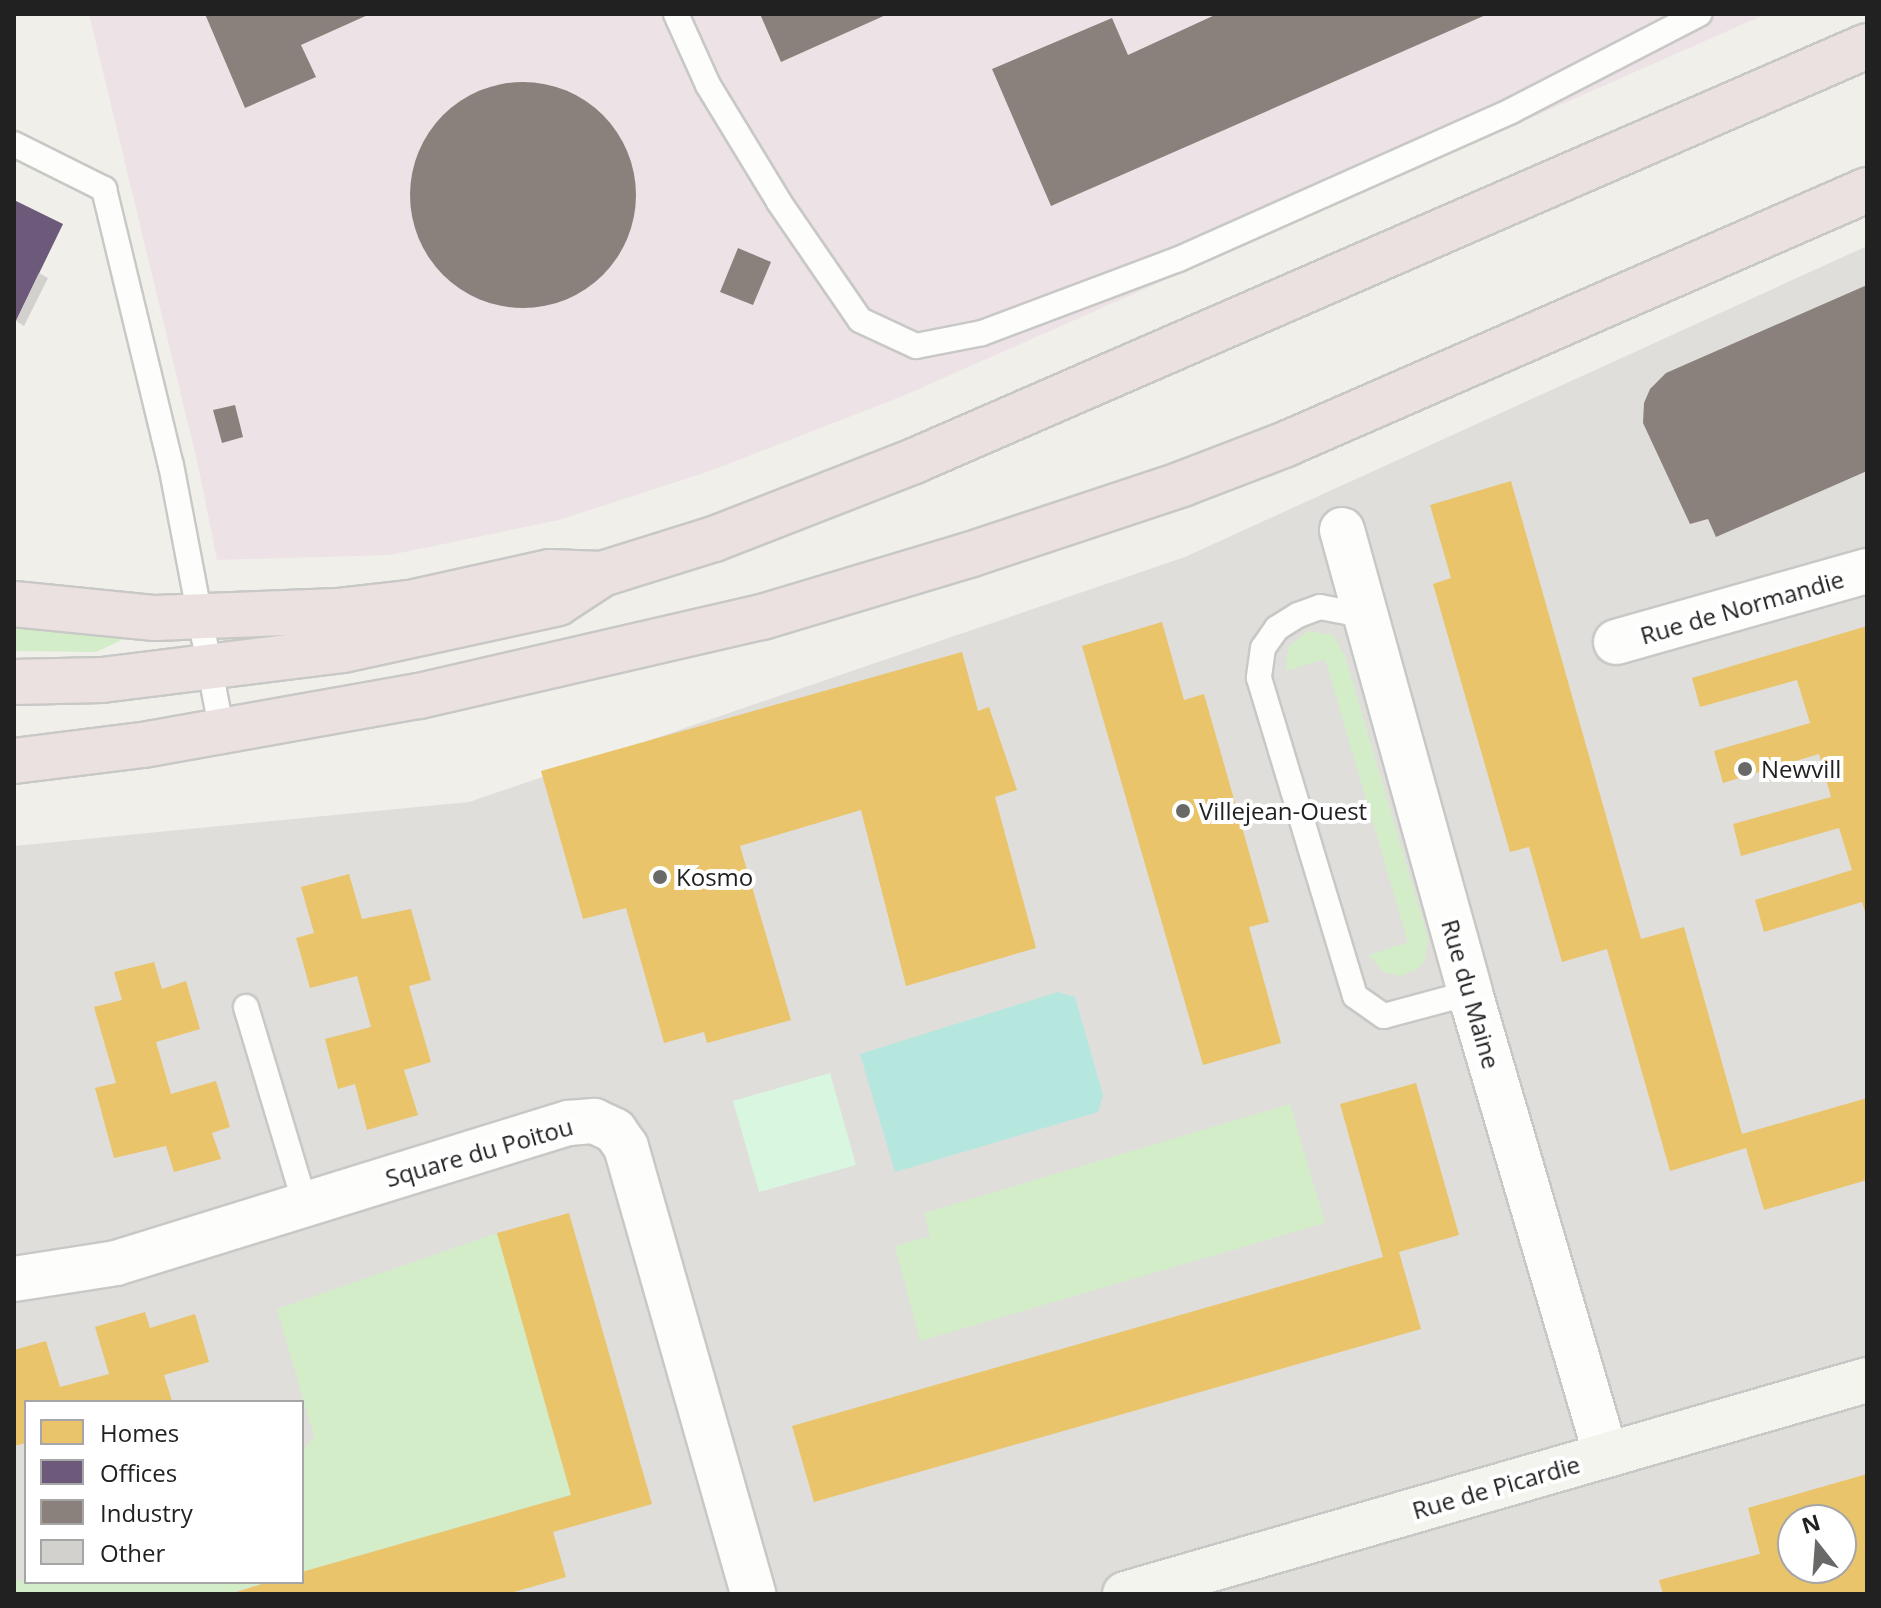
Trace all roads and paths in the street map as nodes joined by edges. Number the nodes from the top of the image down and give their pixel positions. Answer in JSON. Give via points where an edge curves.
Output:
{"nodes":[{"id":1,"x":676,"y":14,"type":"edge"},
{"id":2,"x":1699,"y":14,"type":"edge"},
{"id":3,"x":1867,"y":46,"type":"edge"},
{"id":4,"x":14,"y":144,"type":"edge"},
{"id":5,"x":1867,"y":190,"type":"edge"},
{"id":6,"x":1342,"y":530,"type":"dead end"},
{"id":7,"x":1867,"y":571,"type":"edge"},
{"id":8,"x":602,"y":574,"type":"junction"},
{"id":9,"x":14,"y":604,"type":"edge"},
{"id":10,"x":200,"y":616,"type":"junction"},
{"id":11,"x":1367,"y":616,"type":"junction"},
{"id":12,"x":1616,"y":642,"type":"dead end"},
{"id":13,"x":210,"y":669,"type":"junction"},
{"id":14,"x":14,"y":682,"type":"edge"},
{"id":15,"x":222,"y":732,"type":"junction"},
{"id":16,"x":14,"y":761,"type":"edge"},
{"id":17,"x":1470,"y":993,"type":"junction"},
{"id":18,"x":246,"y":1007,"type":"dead end"},
{"id":19,"x":305,"y":1204,"type":"junction"},
{"id":20,"x":14,"y":1279,"type":"edge"},
{"id":21,"x":1867,"y":1380,"type":"edge"},
{"id":22,"x":1606,"y":1455,"type":"junction"},
{"id":23,"x":753,"y":1594,"type":"edge"},
{"id":24,"x":1125,"y":1594,"type":"edge"}],
"edges":[{"from":1,"to":2,"type":"lane","via":[[716,98],[860,320],[916,346],[982,333],[1179,259],[1511,111]]},
{"from":3,"to":8,"type":"highway","via":[[914,461],[714,539]]},
{"from":4,"to":10,"type":"lane","via":[[104,189],[171,465]]},
{"from":5,"to":15,"type":"highway","via":[[1286,444],[1077,520],[762,617],[419,696]]},
{"from":6,"to":11,"type":"street","name":"Rue du Maine"},
{"from":7,"to":12,"type":"street","name":"Rue de Normandie"},
{"from":8,"to":10,"type":"highway","via":[[550,572],[410,603],[337,611]]},
{"from":8,"to":13,"type":"highway","via":[[558,603],[343,650]]},
{"from":9,"to":10,"type":"highway","via":[[155,618]]},
{"from":10,"to":13,"type":"lane"},
{"from":11,"to":17,"type":"street","name":"Rue du Maine"},
{"from":11,"to":17,"type":"lane","via":[[1320,607],[1298,615],[1277,628],[1263,648],[1259,678],[1355,996],[1384,1016]]},
{"from":13,"to":14,"type":"highway"},
{"from":13,"to":15,"type":"lane"},
{"from":15,"to":16,"type":"highway"},
{"from":17,"to":22,"type":"street","name":"Rue du Maine"},
{"from":18,"to":19,"type":"lane"},
{"from":19,"to":20,"type":"street","name":"Square du Poitou","via":[[116,1263]]},
{"from":19,"to":23,"type":"street","name":"Square du Poitou","via":[[569,1123],[594,1121],[615,1131],[626,1147]]},
{"from":21,"to":22,"type":"street","name":"Rue de Picardie"},
{"from":22,"to":24,"type":"street","name":"Rue de Picardie"}]}
